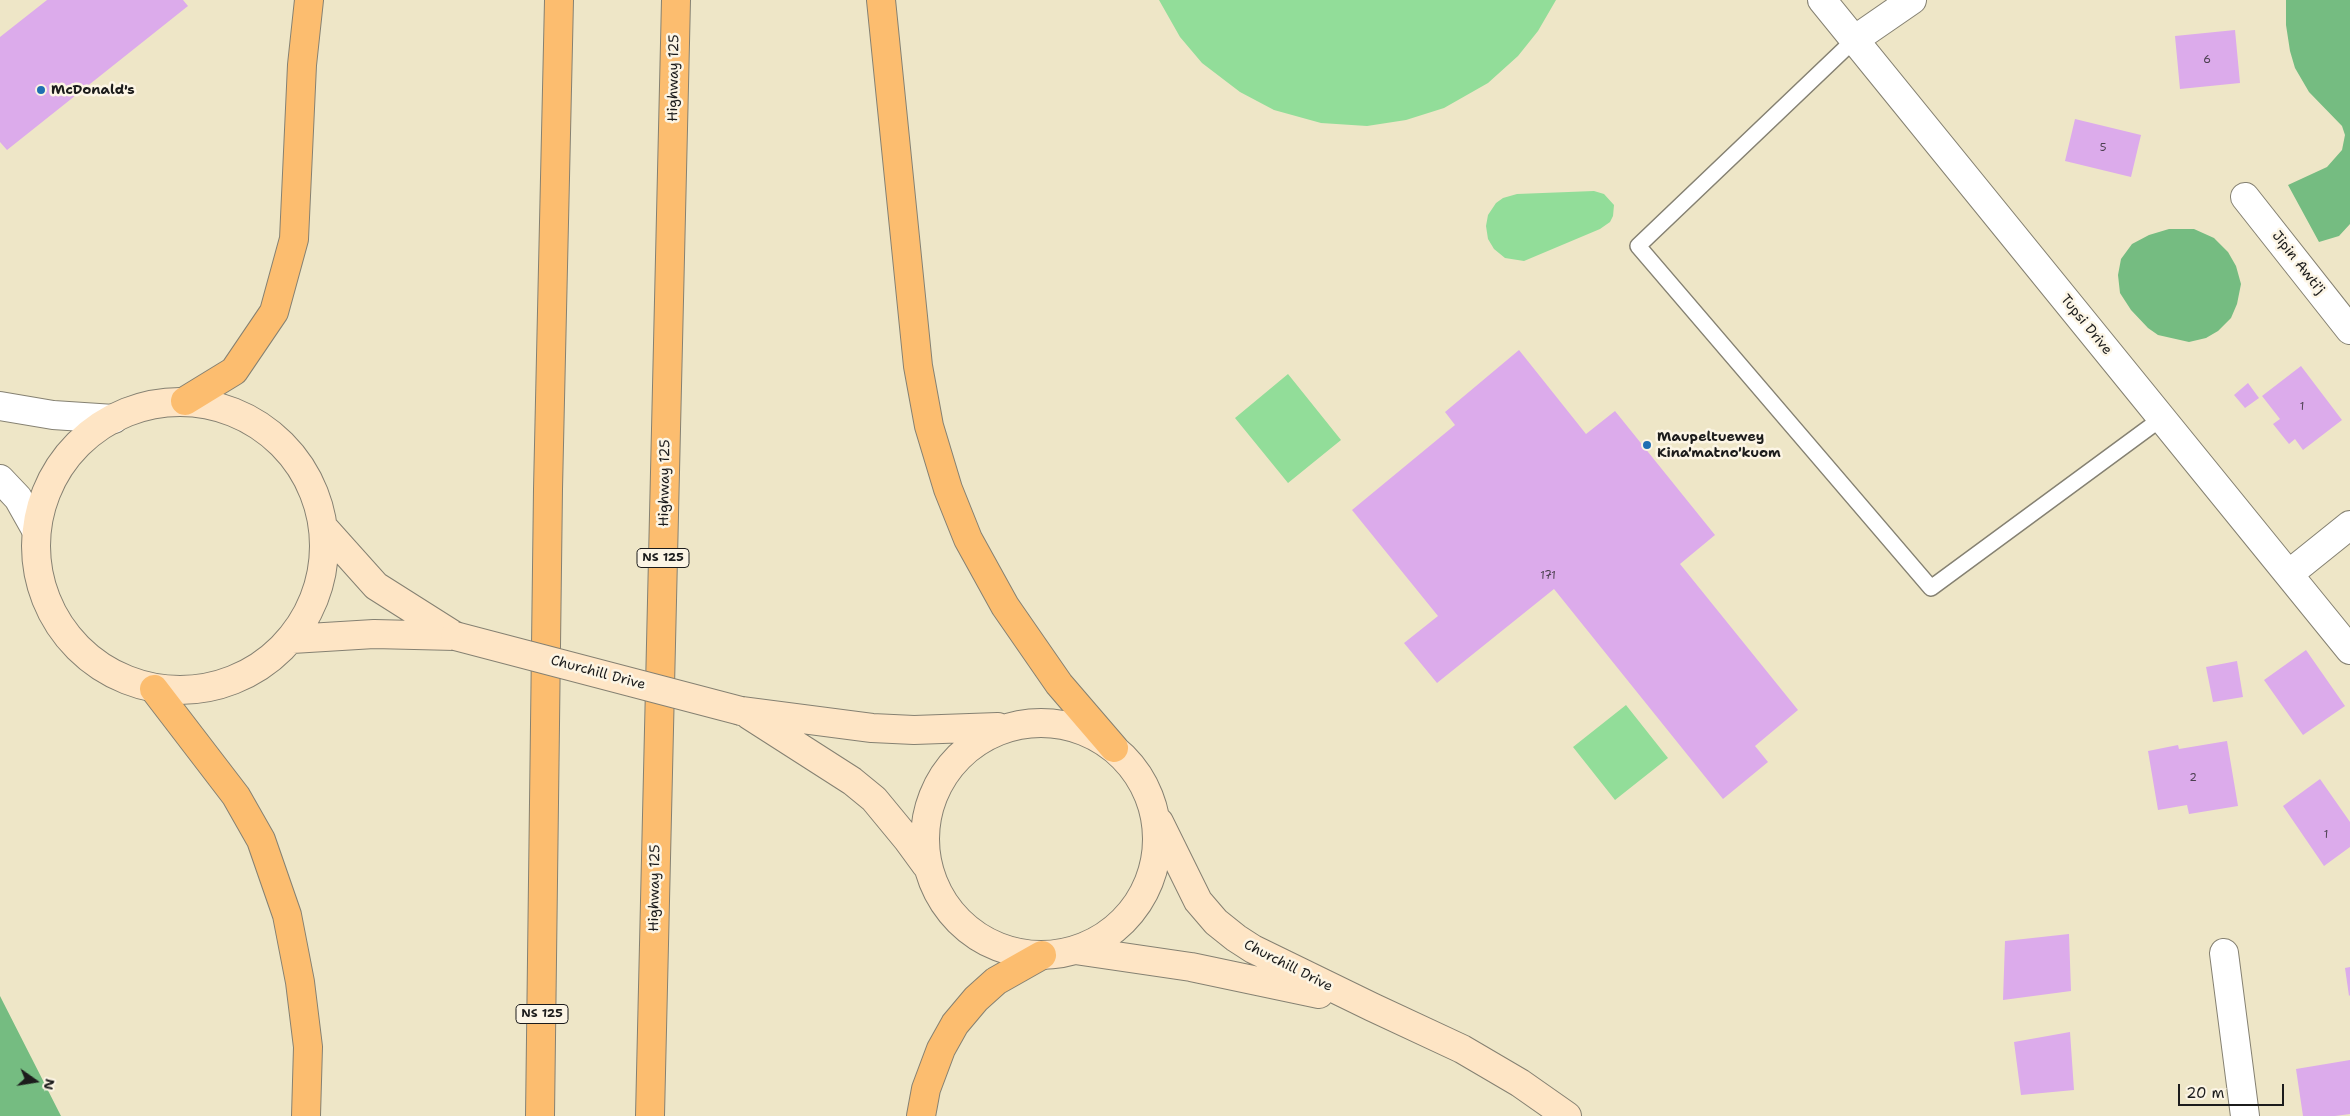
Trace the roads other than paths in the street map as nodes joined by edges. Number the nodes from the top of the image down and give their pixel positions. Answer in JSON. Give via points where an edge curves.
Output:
{"nodes":[{"id":1,"x":309,"y":0,"type":"edge"},
{"id":2,"x":559,"y":0,"type":"edge"},
{"id":3,"x":676,"y":0,"type":"edge"},
{"id":4,"x":881,"y":0,"type":"edge"},
{"id":5,"x":1822,"y":0,"type":"edge"},
{"id":6,"x":1912,"y":0,"type":"edge"},
{"id":7,"x":1854,"y":40,"type":"junction"},
{"id":8,"x":2245,"y":197,"type":"dead end"},
{"id":9,"x":2350,"y":330,"type":"edge"},
{"id":10,"x":186,"y":401,"type":"junction"},
{"id":11,"x":0,"y":406,"type":"edge"},
{"id":12,"x":2162,"y":418,"type":"junction"},
{"id":13,"x":114,"y":419,"type":"junction"},
{"id":14,"x":0,"y":480,"type":"edge"},
{"id":15,"x":2350,"y":525,"type":"edge"},
{"id":16,"x":324,"y":528,"type":"junction"},
{"id":17,"x":36,"y":530,"type":"junction"},
{"id":18,"x":2289,"y":574,"type":"junction"},
{"id":19,"x":455,"y":636,"type":"junction"},
{"id":20,"x":292,"y":639,"type":"junction"},
{"id":21,"x":2350,"y":650,"type":"edge"},
{"id":22,"x":154,"y":690,"type":"junction"},
{"id":23,"x":741,"y":710,"type":"junction"},
{"id":24,"x":1010,"y":726,"type":"junction"},
{"id":25,"x":1114,"y":748,"type":"junction"},
{"id":26,"x":1154,"y":811,"type":"junction"},
{"id":27,"x":928,"y":868,"type":"junction"},
{"id":28,"x":1075,"y":950,"type":"junction"},
{"id":29,"x":2224,"y":953,"type":"dead end"},
{"id":30,"x":1042,"y":956,"type":"junction"},
{"id":31,"x":1372,"y":1007,"type":"junction"},
{"id":32,"x":306,"y":1116,"type":"edge"},
{"id":33,"x":540,"y":1116,"type":"edge"},
{"id":34,"x":650,"y":1116,"type":"edge"},
{"id":35,"x":921,"y":1116,"type":"edge"},
{"id":36,"x":1568,"y":1116,"type":"edge"},
{"id":37,"x":2245,"y":1116,"type":"edge"}],
"edges":[{"from":1,"to":10,"type":"highway","via":[[302,65],[294,239],[274,312],[234,371]]},
{"from":2,"to":33,"type":"highway","number":"NS 125","via":[[548,488]]},
{"from":3,"to":34,"type":"highway","name":"Highway 125","number":"NS 125"},
{"from":4,"to":25,"type":"highway","via":[[918,366],[929,426],[948,490],[968,539],[1005,606],[1059,684]]},
{"from":5,"to":7,"type":"street","name":"Tupsi Drive"},
{"from":6,"to":7,"type":"street"},
{"from":7,"to":12,"type":"street","name":"Tupsi Drive"},
{"from":7,"to":12,"type":"lane","via":[[1638,246],[1931,588]]},
{"from":8,"to":9,"type":"street","name":"Jipin Awti'j"},
{"from":10,"to":13,"type":"main road","via":[[132,408]]},
{"from":10,"to":16,"type":"main road","via":[[226,408],[262,426],[292,454],[314,489]]},
{"from":11,"to":13,"type":"street","via":[[53,415]]},
{"from":12,"to":18,"type":"street","name":"Tupsi Drive"},
{"from":13,"to":17,"type":"main road","via":[[85,436],[51,478]]},
{"from":14,"to":17,"type":"street","via":[[18,498]]},
{"from":15,"to":18,"type":"street"},
{"from":16,"to":19,"type":"main road","name":"Churchill Drive","via":[[376,586]]},
{"from":16,"to":20,"type":"main road","via":[[323,569],[312,606]]},
{"from":17,"to":22,"type":"main road","via":[[40,584],[63,633],[103,670]]},
{"from":18,"to":21,"type":"street","name":"Tupsi Drive"},
{"from":19,"to":20,"type":"main road","name":"Churchill Drive","via":[[374,634]]},
{"from":19,"to":23,"type":"main road","name":"Churchill Drive","bridge":true},
{"from":20,"to":22,"type":"main road","via":[[253,672],[205,690]]},
{"from":22,"to":32,"type":"highway","via":[[236,796],[261,840],[286,915],[300,982],[308,1046]]},
{"from":23,"to":24,"type":"main road","name":"Churchill Drive","via":[[872,728]]},
{"from":23,"to":27,"type":"main road","name":"Churchill Drive","via":[[852,781],[874,799]]},
{"from":24,"to":25,"type":"main road","name":"Churchill Drive","via":[[1046,722],[1082,729]]},
{"from":24,"to":27,"type":"main road","via":[[976,742],[949,766],[931,800],[924,838]]},
{"from":25,"to":26,"type":"main road","name":"Churchill Drive","via":[[1139,776]]},
{"from":26,"to":28,"type":"main road","via":[[1157,848],[1144,891],[1130,913],[1106,936]]},
{"from":26,"to":31,"type":"main road","name":"Churchill Drive","via":[[1198,900],[1216,922],[1253,949]]},
{"from":27,"to":30,"type":"main road","via":[[939,896],[957,920],[981,939],[1009,951]]},
{"from":28,"to":30,"type":"main road"},
{"from":28,"to":31,"type":"main road","name":"Churchill Drive","via":[[1242,977]]},
{"from":29,"to":37,"type":"street"},
{"from":30,"to":35,"type":"highway","via":[[996,981],[955,1024],[940,1049],[926,1089]]},
{"from":31,"to":36,"type":"main road","name":"Churchill Drive","via":[[1462,1049]]}]}
